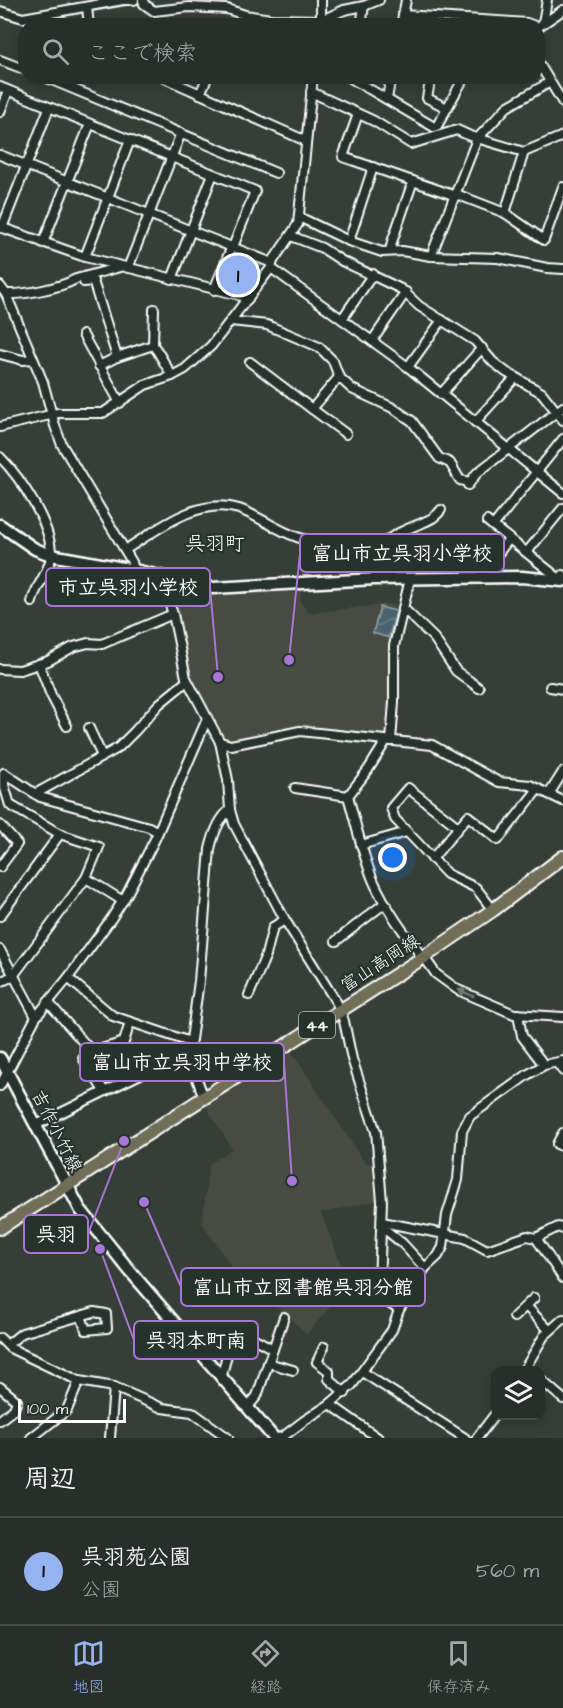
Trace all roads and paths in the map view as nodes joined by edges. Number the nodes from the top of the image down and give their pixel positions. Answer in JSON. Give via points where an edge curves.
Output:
{"nodes":[{"id":1,"x":124,"y":0,"type":"edge"},
{"id":2,"x":134,"y":0,"type":"edge"},
{"id":3,"x":143,"y":0,"type":"edge"},
{"id":4,"x":321,"y":0,"type":"edge"},
{"id":5,"x":379,"y":0,"type":"edge"},
{"id":6,"x":406,"y":0,"type":"edge"},
{"id":7,"x":547,"y":0,"type":"edge"},
{"id":8,"x":364,"y":6,"type":"junction"},
{"id":9,"x":85,"y":8,"type":"edge"},
{"id":10,"x":0,"y":10,"type":"edge"},
{"id":11,"x":563,"y":10,"type":"edge"},
{"id":12,"x":403,"y":15,"type":"junction"},
{"id":13,"x":271,"y":18,"type":"edge"},
{"id":14,"x":321,"y":18,"type":"edge"},
{"id":15,"x":330,"y":18,"type":"edge"},
{"id":16,"x":362,"y":18,"type":"edge"},
{"id":17,"x":402,"y":18,"type":"edge"},
{"id":18,"x":422,"y":18,"type":"edge"},
{"id":19,"x":541,"y":18,"type":"edge"},
{"id":20,"x":545,"y":22,"type":"edge"},
{"id":21,"x":0,"y":60,"type":"edge"},
{"id":22,"x":18,"y":67,"type":"edge"},
{"id":23,"x":545,"y":74,"type":"edge"},
{"id":24,"x":550,"y":82,"type":"junction"},
{"id":25,"x":62,"y":84,"type":"edge"},
{"id":26,"x":178,"y":84,"type":"edge"},
{"id":27,"x":204,"y":84,"type":"edge"},
{"id":28,"x":312,"y":84,"type":"edge"},
{"id":29,"x":362,"y":84,"type":"edge"},
{"id":30,"x":390,"y":84,"type":"edge"},
{"id":31,"x":430,"y":84,"type":"edge"},
{"id":32,"x":460,"y":84,"type":"edge"},
{"id":33,"x":0,"y":87,"type":"edge"},
{"id":34,"x":8,"y":91,"type":"junction"},
{"id":35,"x":311,"y":92,"type":"junction"},
{"id":36,"x":200,"y":94,"type":"junction"},
{"id":37,"x":387,"y":99,"type":"junction"},
{"id":38,"x":563,"y":103,"type":"edge"},
{"id":39,"x":49,"y":108,"type":"junction"},
{"id":40,"x":447,"y":108,"type":"junction"},
{"id":41,"x":0,"y":112,"type":"edge"},
{"id":42,"x":358,"y":114,"type":"junction"},
{"id":43,"x":90,"y":124,"type":"junction"},
{"id":44,"x":181,"y":133,"type":"junction"},
{"id":45,"x":563,"y":136,"type":"edge"},
{"id":46,"x":477,"y":139,"type":"junction"},
{"id":47,"x":130,"y":140,"type":"junction"},
{"id":48,"x":306,"y":141,"type":"junction"},
{"id":49,"x":524,"y":152,"type":"junction"},
{"id":50,"x":0,"y":154,"type":"edge"},
{"id":51,"x":172,"y":158,"type":"junction"},
{"id":52,"x":27,"y":165,"type":"junction"},
{"id":53,"x":373,"y":167,"type":"junction"},
{"id":54,"x":276,"y":173,"type":"dead end"},
{"id":55,"x":213,"y":174,"type":"junction"},
{"id":56,"x":67,"y":181,"type":"junction"},
{"id":57,"x":413,"y":181,"type":"junction"},
{"id":58,"x":562,"y":192,"type":"edge"},
{"id":59,"x":456,"y":195,"type":"junction"},
{"id":60,"x":108,"y":198,"type":"junction"},
{"id":61,"x":505,"y":213,"type":"junction"},
{"id":62,"x":150,"y":214,"type":"junction"},
{"id":63,"x":298,"y":217,"type":"junction"},
{"id":64,"x":1,"y":228,"type":"edge"},
{"id":65,"x":191,"y":230,"type":"junction"},
{"id":66,"x":291,"y":236,"type":"junction"},
{"id":67,"x":349,"y":241,"type":"junction"},
{"id":68,"x":43,"y":243,"type":"junction"},
{"id":69,"x":233,"y":246,"type":"junction"},
{"id":70,"x":390,"y":251,"type":"junction"},
{"id":71,"x":431,"y":256,"type":"junction"},
{"id":72,"x":85,"y":257,"type":"junction"},
{"id":73,"x":272,"y":265,"type":"junction"},
{"id":74,"x":124,"y":268,"type":"junction"},
{"id":75,"x":563,"y":269,"type":"edge"},
{"id":76,"x":373,"y":274,"type":"junction"},
{"id":77,"x":172,"y":279,"type":"junction"},
{"id":78,"x":69,"y":283,"type":"junction"},
{"id":79,"x":2,"y":290,"type":"edge"},
{"id":80,"x":214,"y":290,"type":"junction"},
{"id":81,"x":406,"y":292,"type":"junction"},
{"id":82,"x":248,"y":299,"type":"junction"},
{"id":83,"x":154,"y":309,"type":"dead end"},
{"id":84,"x":342,"y":319,"type":"junction"},
{"id":85,"x":442,"y":320,"type":"junction"},
{"id":86,"x":231,"y":321,"type":"junction"},
{"id":87,"x":82,"y":335,"type":"dead end"},
{"id":88,"x":372,"y":341,"type":"junction"},
{"id":89,"x":153,"y":345,"type":"junction"},
{"id":90,"x":482,"y":348,"type":"junction"},
{"id":91,"x":0,"y":354,"type":"edge"},
{"id":92,"x":117,"y":357,"type":"junction"},
{"id":93,"x":33,"y":359,"type":"junction"},
{"id":94,"x":250,"y":362,"type":"dead end"},
{"id":95,"x":99,"y":366,"type":"junction"},
{"id":96,"x":408,"y":367,"type":"junction"},
{"id":97,"x":172,"y":376,"type":"junction"},
{"id":98,"x":339,"y":377,"type":"junction"},
{"id":99,"x":516,"y":377,"type":"junction"},
{"id":100,"x":441,"y":394,"type":"junction"},
{"id":101,"x":120,"y":403,"type":"junction"},
{"id":102,"x":312,"y":409,"type":"junction"},
{"id":103,"x":560,"y":409,"type":"edge"},
{"id":104,"x":52,"y":414,"type":"junction"},
{"id":105,"x":563,"y":420,"type":"edge"},
{"id":106,"x":475,"y":422,"type":"junction"},
{"id":107,"x":0,"y":427,"type":"edge"},
{"id":108,"x":346,"y":434,"type":"dead end"},
{"id":109,"x":563,"y":439,"type":"edge"},
{"id":110,"x":508,"y":449,"type":"junction"},
{"id":111,"x":0,"y":457,"type":"edge"},
{"id":112,"x":536,"y":472,"type":"junction"},
{"id":113,"x":563,"y":494,"type":"edge"},
{"id":114,"x":563,"y":508,"type":"edge"},
{"id":115,"x":441,"y":510,"type":"dead end"},
{"id":116,"x":0,"y":525,"type":"edge"},
{"id":117,"x":509,"y":539,"type":"junction"},
{"id":118,"x":125,"y":550,"type":"junction"},
{"id":119,"x":527,"y":552,"type":"junction"},
{"id":120,"x":51,"y":555,"type":"junction"},
{"id":121,"x":378,"y":556,"type":"junction"},
{"id":122,"x":134,"y":570,"type":"junction"},
{"id":123,"x":160,"y":576,"type":"junction"},
{"id":124,"x":479,"y":578,"type":"junction"},
{"id":125,"x":375,"y":579,"type":"junction"},
{"id":126,"x":411,"y":579,"type":"junction"},
{"id":127,"x":563,"y":579,"type":"edge"},
{"id":128,"x":32,"y":602,"type":"dead end"},
{"id":129,"x":404,"y":609,"type":"junction"},
{"id":130,"x":173,"y":614,"type":"junction"},
{"id":131,"x":39,"y":664,"type":"junction"},
{"id":132,"x":0,"y":669,"type":"edge"},
{"id":133,"x":188,"y":681,"type":"junction"},
{"id":134,"x":550,"y":687,"type":"dead end"},
{"id":135,"x":479,"y":688,"type":"dead end"},
{"id":136,"x":563,"y":689,"type":"edge"},
{"id":137,"x":207,"y":719,"type":"junction"},
{"id":138,"x":67,"y":726,"type":"dead end"},
{"id":139,"x":89,"y":728,"type":"dead end"},
{"id":140,"x":389,"y":741,"type":"junction"},
{"id":141,"x":220,"y":742,"type":"junction"},
{"id":142,"x":102,"y":756,"type":"junction"},
{"id":143,"x":563,"y":772,"type":"edge"},
{"id":144,"x":295,"y":788,"type":"dead end"},
{"id":145,"x":538,"y":789,"type":"junction"},
{"id":146,"x":35,"y":794,"type":"junction"},
{"id":147,"x":549,"y":794,"type":"junction"},
{"id":148,"x":348,"y":796,"type":"junction"},
{"id":149,"x":563,"y":801,"type":"edge"},
{"id":150,"x":230,"y":810,"type":"junction"},
{"id":151,"x":0,"y":825,"type":"edge"},
{"id":152,"x":458,"y":827,"type":"junction"},
{"id":153,"x":158,"y":832,"type":"junction"},
{"id":154,"x":407,"y":832,"type":"junction"},
{"id":155,"x":60,"y":834,"type":"junction"},
{"id":156,"x":361,"y":845,"type":"junction"},
{"id":157,"x":563,"y":857,"type":"edge"},
{"id":158,"x":432,"y":859,"type":"junction"},
{"id":159,"x":0,"y":867,"type":"edge"},
{"id":160,"x":86,"y":878,"type":"junction"},
{"id":161,"x":123,"y":901,"type":"junction"},
{"id":162,"x":385,"y":903,"type":"junction"},
{"id":163,"x":493,"y":910,"type":"junction"},
{"id":164,"x":0,"y":916,"type":"edge"},
{"id":165,"x":285,"y":920,"type":"junction"},
{"id":166,"x":336,"y":941,"type":"dead end"},
{"id":167,"x":0,"y":950,"type":"edge"},
{"id":168,"x":424,"y":957,"type":"junction"},
{"id":169,"x":13,"y":976,"type":"junction"},
{"id":170,"x":68,"y":978,"type":"junction"},
{"id":171,"x":0,"y":982,"type":"edge"},
{"id":172,"x":249,"y":995,"type":"dead end"},
{"id":173,"x":48,"y":1002,"type":"junction"},
{"id":174,"x":340,"y":1011,"type":"junction"},
{"id":175,"x":518,"y":1014,"type":"junction"},
{"id":176,"x":36,"y":1017,"type":"junction"},
{"id":177,"x":563,"y":1017,"type":"edge"},
{"id":178,"x":130,"y":1022,"type":"junction"},
{"id":179,"x":190,"y":1042,"type":"junction"},
{"id":180,"x":92,"y":1052,"type":"junction"},
{"id":181,"x":189,"y":1057,"type":"junction"},
{"id":182,"x":0,"y":1058,"type":"edge"},
{"id":183,"x":560,"y":1062,"type":"edge"},
{"id":184,"x":544,"y":1065,"type":"junction"},
{"id":185,"x":8,"y":1071,"type":"junction"},
{"id":186,"x":563,"y":1071,"type":"edge"},
{"id":187,"x":0,"y":1086,"type":"edge"},
{"id":188,"x":104,"y":1090,"type":"junction"},
{"id":189,"x":204,"y":1098,"type":"junction"},
{"id":190,"x":36,"y":1125,"type":"junction"},
{"id":191,"x":563,"y":1133,"type":"edge"},
{"id":192,"x":563,"y":1147,"type":"edge"},
{"id":193,"x":67,"y":1186,"type":"junction"},
{"id":194,"x":382,"y":1224,"type":"junction"},
{"id":195,"x":0,"y":1228,"type":"edge"},
{"id":196,"x":563,"y":1229,"type":"edge"},
{"id":197,"x":446,"y":1234,"type":"junction"},
{"id":198,"x":536,"y":1238,"type":"junction"},
{"id":199,"x":426,"y":1268,"type":"junction"},
{"id":200,"x":563,"y":1278,"type":"edge"},
{"id":201,"x":534,"y":1298,"type":"dead end"},
{"id":202,"x":526,"y":1306,"type":"junction"},
{"id":203,"x":399,"y":1310,"type":"junction"},
{"id":204,"x":81,"y":1316,"type":"dead end"},
{"id":205,"x":284,"y":1317,"type":"dead end"},
{"id":206,"x":514,"y":1317,"type":"dead end"},
{"id":207,"x":563,"y":1318,"type":"edge"},
{"id":208,"x":549,"y":1330,"type":"junction"},
{"id":209,"x":0,"y":1338,"type":"edge"},
{"id":210,"x":7,"y":1345,"type":"junction"},
{"id":211,"x":324,"y":1347,"type":"dead end"},
{"id":212,"x":273,"y":1349,"type":"junction"},
{"id":213,"x":268,"y":1363,"type":"junction"},
{"id":214,"x":529,"y":1366,"type":"edge"},
{"id":215,"x":293,"y":1370,"type":"dead end"},
{"id":216,"x":362,"y":1372,"type":"junction"},
{"id":217,"x":222,"y":1379,"type":"junction"},
{"id":218,"x":79,"y":1381,"type":"junction"},
{"id":219,"x":545,"y":1383,"type":"edge"},
{"id":220,"x":0,"y":1387,"type":"edge"},
{"id":221,"x":114,"y":1387,"type":"junction"},
{"id":222,"x":345,"y":1393,"type":"junction"},
{"id":223,"x":563,"y":1399,"type":"edge"},
{"id":224,"x":330,"y":1404,"type":"junction"},
{"id":225,"x":247,"y":1408,"type":"junction"},
{"id":226,"x":491,"y":1419,"type":"edge"},
{"id":227,"x":0,"y":1420,"type":"edge"},
{"id":228,"x":31,"y":1438,"type":"edge"},
{"id":229,"x":110,"y":1438,"type":"edge"},
{"id":230,"x":228,"y":1438,"type":"edge"},
{"id":231,"x":276,"y":1438,"type":"edge"},
{"id":232,"x":378,"y":1438,"type":"edge"},
{"id":233,"x":465,"y":1438,"type":"edge"},
{"id":234,"x":477,"y":1438,"type":"edge"}],
"edges":[{"from":1,"to":2,"type":"street"},
{"from":1,"to":9,"type":"street"},
{"from":3,"to":13,"type":"street","via":[[154,11],[189,7],[227,9]]},
{"from":4,"to":14,"type":"street"},
{"from":5,"to":8,"type":"street"},
{"from":6,"to":12,"type":"street"},
{"from":7,"to":19,"type":"street"},
{"from":8,"to":15,"type":"street"},
{"from":8,"to":16,"type":"street"},
{"from":9,"to":10,"type":"street","via":[[23,18]]},
{"from":11,"to":20,"type":"street"},
{"from":12,"to":17,"type":"street"},
{"from":12,"to":18,"type":"street"},
{"from":21,"to":22,"type":"street"},
{"from":23,"to":24,"type":"street"},
{"from":24,"to":38,"type":"street"},
{"from":24,"to":46,"type":"street","via":[[507,107]]},
{"from":25,"to":44,"type":"street"},
{"from":26,"to":36,"type":"street"},
{"from":27,"to":36,"type":"street"},
{"from":28,"to":35,"type":"street"},
{"from":29,"to":37,"type":"street"},
{"from":30,"to":37,"type":"street"},
{"from":31,"to":40,"type":"street","via":[[427,98]]},
{"from":32,"to":40,"type":"street"},
{"from":33,"to":34,"type":"street"},
{"from":34,"to":39,"type":"street"},
{"from":34,"to":41,"type":"street"},
{"from":35,"to":42,"type":"street"},
{"from":35,"to":48,"type":"street"},
{"from":36,"to":48,"type":"street"},
{"from":37,"to":40,"type":"street","via":[[434,127]]},
{"from":39,"to":43,"type":"street"},
{"from":39,"to":52,"type":"street"},
{"from":42,"to":46,"type":"street","via":[[411,144],[457,130]]},
{"from":42,"to":53,"type":"street","via":[[344,157]]},
{"from":43,"to":47,"type":"street"},
{"from":43,"to":56,"type":"street"},
{"from":44,"to":51,"type":"street"},
{"from":44,"to":54,"type":"street"},
{"from":45,"to":49,"type":"street"},
{"from":46,"to":49,"type":"street"},
{"from":46,"to":59,"type":"street"},
{"from":47,"to":51,"type":"street"},
{"from":47,"to":60,"type":"street"},
{"from":48,"to":63,"type":"street"},
{"from":49,"to":61,"type":"street"},
{"from":50,"to":52,"type":"street"},
{"from":51,"to":55,"type":"street"},
{"from":51,"to":62,"type":"street"},
{"from":52,"to":56,"type":"street"},
{"from":52,"to":64,"type":"street"},
{"from":53,"to":57,"type":"street"},
{"from":53,"to":67,"type":"street"},
{"from":55,"to":65,"type":"street"},
{"from":55,"to":69,"type":"street","via":[[255,191]]},
{"from":56,"to":60,"type":"street"},
{"from":56,"to":68,"type":"street"},
{"from":57,"to":59,"type":"street"},
{"from":57,"to":70,"type":"street"},
{"from":58,"to":61,"type":"street","via":[[544,240]]},
{"from":59,"to":61,"type":"street"},
{"from":59,"to":71,"type":"street"},
{"from":60,"to":62,"type":"street"},
{"from":60,"to":72,"type":"street"},
{"from":62,"to":65,"type":"street"},
{"from":62,"to":74,"type":"street"},
{"from":63,"to":66,"type":"street"},
{"from":63,"to":67,"type":"street"},
{"from":64,"to":68,"type":"street"},
{"from":65,"to":69,"type":"street"},
{"from":65,"to":77,"type":"street"},
{"from":66,"to":73,"type":"street"},
{"from":66,"to":76,"type":"street"},
{"from":67,"to":70,"type":"street"},
{"from":68,"to":72,"type":"street"},
{"from":69,"to":73,"type":"street"},
{"from":69,"to":80,"type":"street"},
{"from":70,"to":71,"type":"street"},
{"from":71,"to":75,"type":"street","via":[[498,258]]},
{"from":72,"to":74,"type":"street"},
{"from":73,"to":82,"type":"street"},
{"from":73,"to":84,"type":"street"},
{"from":74,"to":77,"type":"street"},
{"from":74,"to":78,"type":"street"},
{"from":76,"to":81,"type":"street"},
{"from":76,"to":84,"type":"street"},
{"from":77,"to":80,"type":"street"},
{"from":78,"to":79,"type":"street","via":[[30,292]]},
{"from":78,"to":92,"type":"street","via":[[93,281]]},
{"from":79,"to":93,"type":"street"},
{"from":80,"to":82,"type":"street"},
{"from":81,"to":85,"type":"street","via":[[419,306]]},
{"from":81,"to":88,"type":"street"},
{"from":82,"to":86,"type":"street"},
{"from":83,"to":89,"type":"street"},
{"from":84,"to":88,"type":"street"},
{"from":85,"to":90,"type":"street"},
{"from":85,"to":96,"type":"street"},
{"from":86,"to":97,"type":"street","via":[[211,346]]},
{"from":86,"to":98,"type":"street","via":[[267,325],[319,347],[333,361]]},
{"from":87,"to":95,"type":"street"},
{"from":88,"to":96,"type":"street"},
{"from":89,"to":92,"type":"street"},
{"from":89,"to":97,"type":"street"},
{"from":90,"to":99,"type":"street","via":[[493,362]]},
{"from":90,"to":100,"type":"street"},
{"from":91,"to":93,"type":"street"},
{"from":92,"to":95,"type":"street"},
{"from":93,"to":104,"type":"street"},
{"from":94,"to":102,"type":"street"},
{"from":95,"to":101,"type":"street"},
{"from":96,"to":100,"type":"street"},
{"from":97,"to":101,"type":"street","via":[[145,385]]},
{"from":98,"to":102,"type":"street"},
{"from":98,"to":110,"type":"street","via":[[357,392],[408,418],[439,458],[450,463],[460,480],[469,484]]},
{"from":99,"to":103,"type":"street"},
{"from":99,"to":106,"type":"street"},
{"from":100,"to":106,"type":"street"},
{"from":101,"to":104,"type":"street","via":[[103,413]]},
{"from":102,"to":108,"type":"street"},
{"from":103,"to":105,"type":"street"},
{"from":103,"to":110,"type":"street"},
{"from":104,"to":107,"type":"street"},
{"from":104,"to":118,"type":"street","via":[[62,445]]},
{"from":106,"to":110,"type":"street"},
{"from":109,"to":112,"type":"street"},
{"from":110,"to":112,"type":"street"},
{"from":111,"to":120,"type":"street","via":[[41,517]]},
{"from":112,"to":113,"type":"street"},
{"from":112,"to":117,"type":"street","via":[[490,523]]},
{"from":114,"to":119,"type":"street"},
{"from":115,"to":121,"type":"street","via":[[434,518],[387,540]]},
{"from":116,"to":120,"type":"main road"},
{"from":117,"to":119,"type":"street"},
{"from":117,"to":124,"type":"street"},
{"from":118,"to":121,"type":"street","via":[[193,511],[225,506],[298,537]]},
{"from":118,"to":122,"type":"street"},
{"from":119,"to":127,"type":"street"},
{"from":120,"to":122,"type":"main road"},
{"from":120,"to":128,"type":"street"},
{"from":121,"to":125,"type":"street"},
{"from":122,"to":123,"type":"main road"},
{"from":123,"to":125,"type":"main road","via":[[213,588]]},
{"from":123,"to":130,"type":"street"},
{"from":124,"to":126,"type":"main road"},
{"from":124,"to":127,"type":"main road"},
{"from":125,"to":126,"type":"main road"},
{"from":126,"to":129,"type":"street"},
{"from":129,"to":135,"type":"street","via":[[434,638],[456,671]]},
{"from":129,"to":140,"type":"street","via":[[394,646]]},
{"from":130,"to":131,"type":"street","via":[[102,644],[88,643]]},
{"from":130,"to":133,"type":"street"},
{"from":131,"to":132,"type":"street","via":[[15,671]]},
{"from":131,"to":138,"type":"street"},
{"from":133,"to":137,"type":"street"},
{"from":133,"to":142,"type":"street","via":[[159,704],[126,741]]},
{"from":134,"to":136,"type":"street"},
{"from":137,"to":141,"type":"street"},
{"from":137,"to":153,"type":"street"},
{"from":139,"to":142,"type":"street"},
{"from":140,"to":141,"type":"street","via":[[300,731],[231,745]]},
{"from":140,"to":145,"type":"street","via":[[432,745],[499,782],[523,783]]},
{"from":140,"to":148,"type":"street"},
{"from":141,"to":150,"type":"street"},
{"from":142,"to":146,"type":"street"},
{"from":143,"to":147,"type":"street"},
{"from":144,"to":148,"type":"street"},
{"from":145,"to":147,"type":"street"},
{"from":145,"to":152,"type":"street","via":[[498,840],[468,816]]},
{"from":146,"to":153,"type":"street"},
{"from":146,"to":155,"type":"street","via":[[4,773],[10,805]]},
{"from":147,"to":149,"type":"street"},
{"from":148,"to":156,"type":"street"},
{"from":150,"to":165,"type":"street","via":[[240,838]]},
{"from":150,"to":179,"type":"street","via":[[216,830],[210,849]]},
{"from":151,"to":159,"type":"street","via":[[18,844]]},
{"from":152,"to":154,"type":"street","via":[[408,788],[391,808]]},
{"from":152,"to":158,"type":"street"},
{"from":153,"to":161,"type":"street"},
{"from":154,"to":156,"type":"street"},
{"from":154,"to":158,"type":"street"},
{"from":155,"to":160,"type":"street","via":[[99,847]]},
{"from":155,"to":164,"type":"street"},
{"from":156,"to":162,"type":"street"},
{"from":157,"to":163,"type":"main road","name":"富山高岡線","number":"44"},
{"from":158,"to":163,"type":"street","via":[[447,874],[476,888]]},
{"from":160,"to":161,"type":"street"},
{"from":160,"to":169,"type":"street"},
{"from":161,"to":170,"type":"street"},
{"from":162,"to":166,"type":"street"},
{"from":162,"to":168,"type":"street"},
{"from":163,"to":168,"type":"main road","name":"富山高岡線","number":"44"},
{"from":165,"to":172,"type":"street","via":[[273,927],[266,956]]},
{"from":165,"to":174,"type":"street"},
{"from":167,"to":169,"type":"street"},
{"from":168,"to":174,"type":"main road","name":"富山高岡線","number":"44"},
{"from":175,"to":168,"type":"street","one_way":true,"via":[[458,990],[436,974]]},
{"from":169,"to":171,"type":"street"},
{"from":169,"to":176,"type":"street"},
{"from":170,"to":173,"type":"street"},
{"from":170,"to":178,"type":"street","via":[[113,1016]]},
{"from":173,"to":176,"type":"street"},
{"from":173,"to":180,"type":"street"},
{"from":174,"to":189,"type":"main road","name":"富山高岡線","number":"44"},
{"from":174,"to":194,"type":"street","via":[[376,1132]]},
{"from":175,"to":177,"type":"street"},
{"from":175,"to":184,"type":"street","via":[[522,1036]]},
{"from":176,"to":185,"type":"street"},
{"from":178,"to":179,"type":"street"},
{"from":178,"to":180,"type":"street","via":[[124,1042]]},
{"from":179,"to":181,"type":"street"},
{"from":180,"to":188,"type":"street","via":[[83,1058]]},
{"from":181,"to":188,"type":"street","via":[[167,1061]]},
{"from":181,"to":189,"type":"street"},
{"from":182,"to":185,"type":"main road","name":"吉作小竹線"},
{"from":183,"to":184,"type":"street"},
{"from":183,"to":186,"type":"street"},
{"from":184,"to":197,"type":"street","via":[[470,1116],[462,1131],[458,1180],[447,1215]]},
{"from":185,"to":187,"type":"street"},
{"from":185,"to":190,"type":"main road","name":"吉作小竹線"},
{"from":188,"to":190,"type":"street"},
{"from":189,"to":193,"type":"main road","name":"富山高岡線","number":"44"},
{"from":190,"to":193,"type":"main road","name":"吉作小竹線"},
{"from":191,"to":192,"type":"street","via":[[557,1144]]},
{"from":193,"to":195,"type":"main road","name":"富山高岡線","number":"44"},
{"from":193,"to":217,"type":"main road","name":"吉作小竹線","via":[[114,1252]]},
{"from":194,"to":197,"type":"street"},
{"from":194,"to":199,"type":"street"},
{"from":194,"to":203,"type":"street","via":[[379,1286],[389,1303]]},
{"from":196,"to":198,"type":"street","via":[[558,1227]]},
{"from":197,"to":198,"type":"street","via":[[465,1238],[487,1250],[527,1236]]},
{"from":197,"to":199,"type":"street","via":[[438,1256]]},
{"from":198,"to":200,"type":"street"},
{"from":199,"to":203,"type":"street"},
{"from":201,"to":202,"type":"street"},
{"from":202,"to":206,"type":"street"},
{"from":202,"to":208,"type":"street"},
{"from":203,"to":216,"type":"street","via":[[392,1330]]},
{"from":204,"to":210,"type":"street","via":[[22,1333]]},
{"from":205,"to":212,"type":"street"},
{"from":207,"to":208,"type":"street"},
{"from":208,"to":214,"type":"street"},
{"from":209,"to":210,"type":"street"},
{"from":210,"to":218,"type":"street"},
{"from":211,"to":222,"type":"street","via":[[317,1362]]},
{"from":212,"to":213,"type":"street"},
{"from":212,"to":217,"type":"street","via":[[253,1338],[231,1338]]},
{"from":213,"to":215,"type":"street"},
{"from":213,"to":225,"type":"street","via":[[257,1396]]},
{"from":216,"to":222,"type":"street"},
{"from":216,"to":233,"type":"street"},
{"from":217,"to":225,"type":"main road","name":"吉作小竹線"},
{"from":218,"to":221,"type":"street"},
{"from":218,"to":228,"type":"street","via":[[66,1410]]},
{"from":219,"to":223,"type":"street"},
{"from":220,"to":227,"type":"street","via":[[16,1401],[14,1409]]},
{"from":221,"to":229,"type":"street"},
{"from":221,"to":230,"type":"street","via":[[162,1408],[192,1412]]},
{"from":222,"to":224,"type":"street"},
{"from":224,"to":231,"type":"street"},
{"from":224,"to":232,"type":"street"},
{"from":225,"to":231,"type":"main road","name":"吉作小竹線"},
{"from":226,"to":234,"type":"street"}]}
